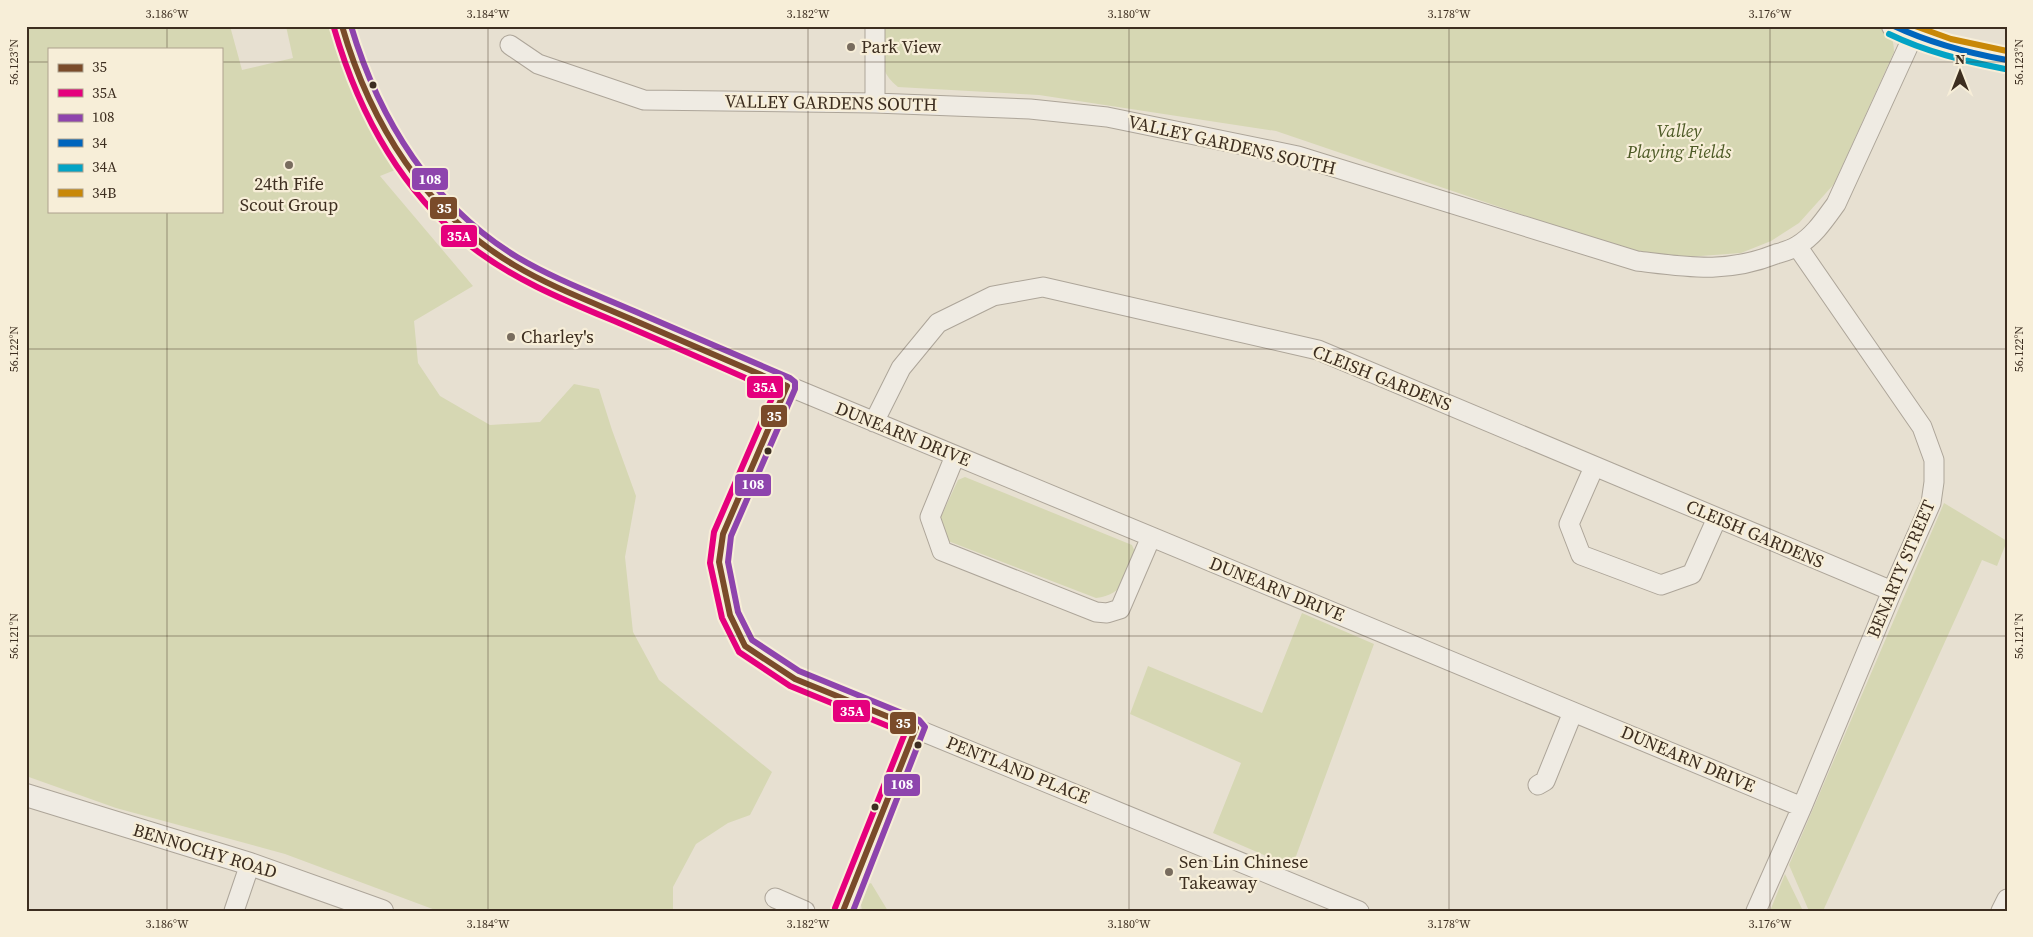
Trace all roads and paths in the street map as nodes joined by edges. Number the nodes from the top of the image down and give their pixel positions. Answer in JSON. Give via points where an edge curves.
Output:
{"nodes":[{"id":1,"x":342,"y":26,"type":"edge"},
{"id":2,"x":875,"y":26,"type":"edge"},
{"id":3,"x":1893,"y":26,"type":"edge"},
{"id":4,"x":1913,"y":36,"type":"junction"},
{"id":5,"x":510,"y":45,"type":"dead end"},
{"id":6,"x":2007,"y":60,"type":"edge"},
{"id":7,"x":875,"y":103,"type":"junction"},
{"id":8,"x":1798,"y":246,"type":"junction"},
{"id":9,"x":787,"y":386,"type":"junction"},
{"id":10,"x":874,"y":422,"type":"junction"},
{"id":11,"x":955,"y":456,"type":"junction"},
{"id":12,"x":1594,"y":466,"type":"junction"},
{"id":13,"x":1717,"y":518,"type":"junction"},
{"id":14,"x":1152,"y":537,"type":"junction"},
{"id":15,"x":1892,"y":591,"type":"junction"},
{"id":16,"x":1573,"y":712,"type":"junction"},
{"id":17,"x":916,"y":728,"type":"junction"},
{"id":18,"x":1538,"y":785,"type":"dead end"},
{"id":19,"x":26,"y":795,"type":"edge"},
{"id":20,"x":1802,"y":807,"type":"junction"},
{"id":21,"x":250,"y":864,"type":"junction"},
{"id":22,"x":775,"y":898,"type":"dead end"},
{"id":23,"x":2007,"y":899,"type":"edge"},
{"id":24,"x":234,"y":911,"type":"edge"},
{"id":25,"x":382,"y":911,"type":"edge"},
{"id":26,"x":805,"y":911,"type":"edge"},
{"id":27,"x":843,"y":911,"type":"edge"},
{"id":28,"x":1359,"y":911,"type":"edge"},
{"id":29,"x":1756,"y":911,"type":"edge"},
{"id":30,"x":2001,"y":911,"type":"edge"}],
"edges":[{"from":1,"to":9,"type":"street","name":"DUNEARN DRIVE","via":[[355,68],[387,135],[406,166],[464,230],[501,257],[551,285]]},
{"from":2,"to":7,"type":"street"},
{"from":3,"to":4,"type":"street"},
{"from":4,"to":6,"type":"street"},
{"from":4,"to":8,"type":"street","name":"VALLEY GARDENS SOUTH","via":[[1836,204],[1821,226]]},
{"from":5,"to":7,"type":"street","name":"VALLEY GARDENS SOUTH","via":[[538,64],[644,100]]},
{"from":7,"to":8,"type":"street","name":"VALLEY GARDENS SOUTH","via":[[1030,109],[1107,117],[1269,150],[1637,261],[1689,268],[1728,268]]},
{"from":8,"to":15,"type":"street","name":"BENARTY STREET","via":[[1922,427],[1934,460],[1930,503]]},
{"from":9,"to":10,"type":"street","name":"DUNEARN DRIVE"},
{"from":9,"to":17,"type":"street","name":"PENTLAND PLACE","via":[[723,534],[719,562],[730,615],[745,646],[795,679]]},
{"from":10,"to":11,"type":"street","name":"DUNEARN DRIVE"},
{"from":10,"to":12,"type":"street","name":"CLEISH GARDENS","via":[[901,368],[938,323],[993,296],[1043,287],[1318,350]]},
{"from":11,"to":14,"type":"street","name":"DUNEARN DRIVE"},
{"from":11,"to":14,"type":"street","via":[[930,517],[942,551],[1096,612],[1107,612],[1120,608]]},
{"from":12,"to":13,"type":"street","name":"CLEISH GARDENS"},
{"from":12,"to":13,"type":"street","via":[[1569,524],[1582,555],[1661,585],[1692,574]]},
{"from":13,"to":15,"type":"street","name":"CLEISH GARDENS"},
{"from":14,"to":16,"type":"street","name":"DUNEARN DRIVE"},
{"from":15,"to":20,"type":"street","name":"BENARTY STREET"},
{"from":16,"to":18,"type":"street","via":[[1545,781]]},
{"from":16,"to":20,"type":"street","name":"DUNEARN DRIVE"},
{"from":17,"to":27,"type":"street"},
{"from":17,"to":28,"type":"street","name":"PENTLAND PLACE"},
{"from":19,"to":21,"type":"street","name":"BENNOCHY ROAD"},
{"from":20,"to":29,"type":"street","name":"BENARTY STREET"},
{"from":21,"to":24,"type":"street"},
{"from":21,"to":25,"type":"street","name":"BENNOCHY ROAD"},
{"from":22,"to":26,"type":"street"},
{"from":23,"to":30,"type":"street"}]}
